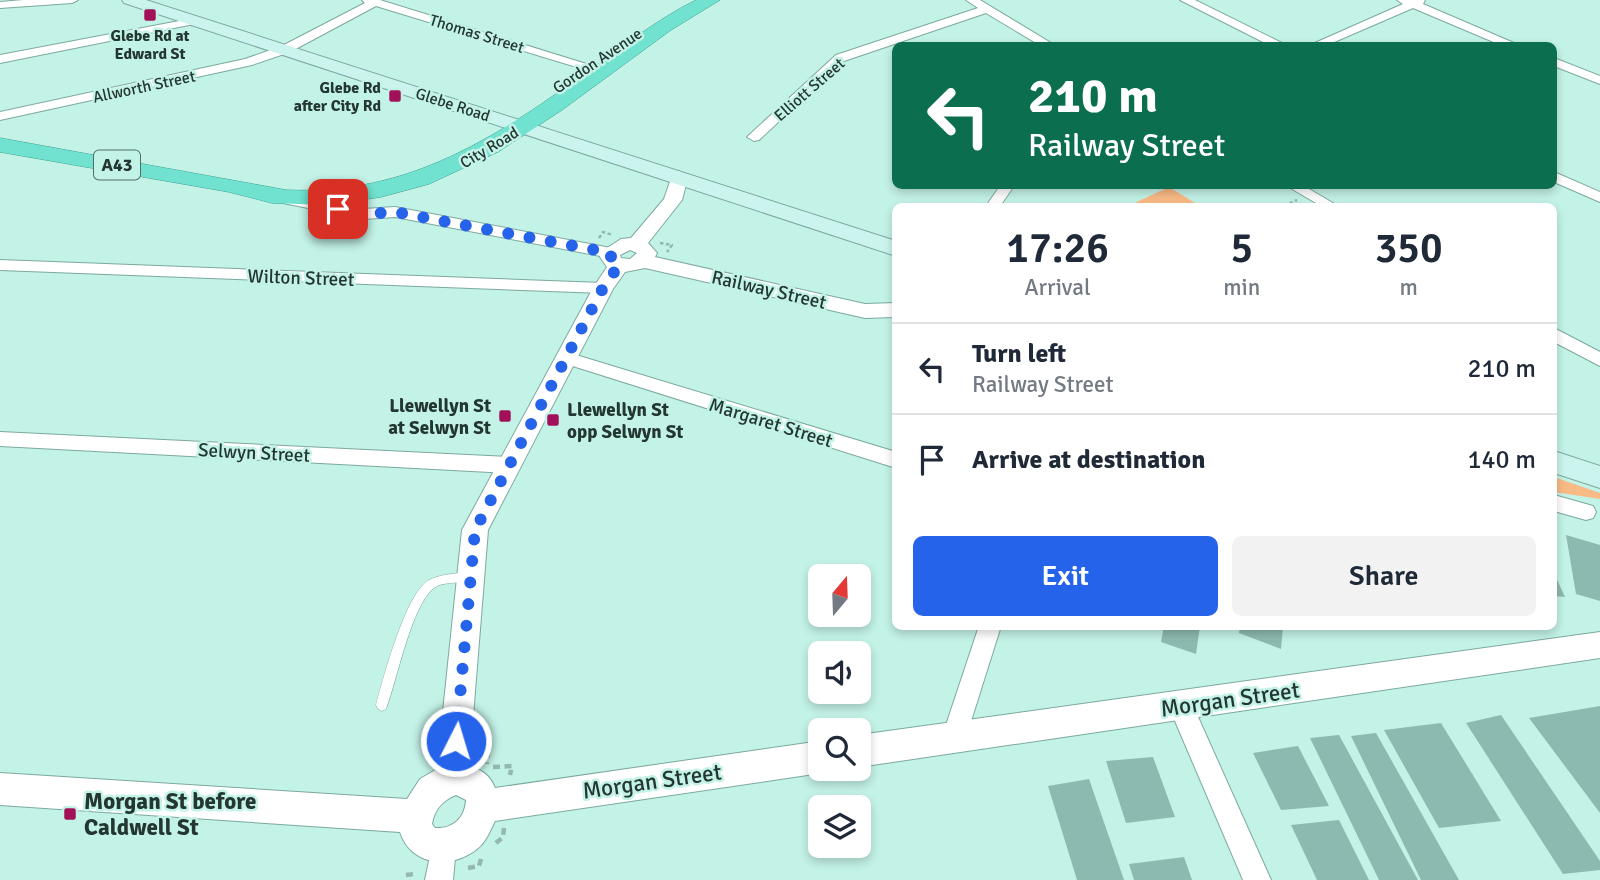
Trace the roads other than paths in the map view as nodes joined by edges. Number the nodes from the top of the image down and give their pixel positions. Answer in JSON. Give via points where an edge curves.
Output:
{"nodes":[{"id":1,"x":72,"y":0,"type":"edge"},
{"id":2,"x":130,"y":0,"type":"edge"},
{"id":3,"x":690,"y":0,"type":"edge"},
{"id":4,"x":711,"y":0,"type":"edge"},
{"id":5,"x":972,"y":0,"type":"edge"},
{"id":6,"x":1186,"y":0,"type":"edge"},
{"id":7,"x":371,"y":1,"type":"edge"},
{"id":8,"x":1413,"y":1,"type":"edge"},
{"id":9,"x":0,"y":5,"type":"edge"},
{"id":10,"x":988,"y":9,"type":"junction"},
{"id":11,"x":195,"y":21,"type":"junction"},
{"id":12,"x":1043,"y":42,"type":"edge"},
{"id":13,"x":1274,"y":42,"type":"edge"},
{"id":14,"x":1323,"y":42,"type":"edge"},
{"id":15,"x":1506,"y":42,"type":"edge"},
{"id":16,"x":286,"y":50,"type":"junction"},
{"id":17,"x":0,"y":59,"type":"edge"},
{"id":18,"x":1557,"y":63,"type":"edge"},
{"id":19,"x":587,"y":66,"type":"junction"},
{"id":20,"x":1600,"y":80,"type":"edge"},
{"id":21,"x":0,"y":116,"type":"edge"},
{"id":22,"x":514,"y":124,"type":"junction"},
{"id":23,"x":754,"y":137,"type":"dead end"},
{"id":24,"x":0,"y":145,"type":"edge"},
{"id":25,"x":679,"y":177,"type":"junction"},
{"id":26,"x":1557,"y":177,"type":"edge"},
{"id":27,"x":245,"y":190,"type":"junction"},
{"id":28,"x":1296,"y":192,"type":"edge"},
{"id":29,"x":1600,"y":198,"type":"edge"},
{"id":30,"x":1324,"y":203,"type":"edge"},
{"id":31,"x":892,"y":247,"type":"edge"},
{"id":32,"x":639,"y":252,"type":"junction"},
{"id":33,"x":615,"y":259,"type":"junction"},
{"id":34,"x":0,"y":265,"type":"edge"},
{"id":35,"x":603,"y":288,"type":"junction"},
{"id":36,"x":892,"y":310,"type":"edge"},
{"id":37,"x":1557,"y":336,"type":"edge"},
{"id":38,"x":566,"y":358,"type":"junction"},
{"id":39,"x":1600,"y":360,"type":"edge"},
{"id":40,"x":0,"y":439,"type":"edge"},
{"id":41,"x":892,"y":459,"type":"edge"},
{"id":42,"x":1557,"y":463,"type":"edge"},
{"id":43,"x":509,"y":465,"type":"junction"},
{"id":44,"x":1600,"y":477,"type":"edge"},
{"id":45,"x":1557,"y":504,"type":"edge"},
{"id":46,"x":1586,"y":512,"type":"dead end"},
{"id":47,"x":471,"y":576,"type":"junction"},
{"id":48,"x":989,"y":630,"type":"edge"},
{"id":49,"x":1600,"y":645,"type":"edge"},
{"id":50,"x":382,"y":705,"type":"dead end"},
{"id":51,"x":1181,"y":707,"type":"junction"},
{"id":52,"x":954,"y":737,"type":"junction"},
{"id":53,"x":871,"y":749,"type":"edge"},
{"id":54,"x":808,"y":759,"type":"edge"},
{"id":55,"x":452,"y":780,"type":"junction"},
{"id":56,"x":0,"y":789,"type":"edge"},
{"id":57,"x":482,"y":806,"type":"junction"},
{"id":58,"x":416,"y":816,"type":"junction"},
{"id":59,"x":443,"y":846,"type":"junction"},
{"id":60,"x":427,"y":877,"type":"edge"},
{"id":61,"x":1257,"y":880,"type":"edge"}],
"edges":[{"from":1,"to":9,"type":"street"},
{"from":2,"to":11,"type":"main road","name":"Glebe Road"},
{"from":3,"to":19,"type":"highway","name":"Gordon Avenue","number":"A43"},
{"from":4,"to":22,"type":"highway","name":"City Road","number":"A43"},
{"from":5,"to":10,"type":"street"},
{"from":6,"to":13,"type":"street"},
{"from":7,"to":16,"type":"street","name":"Allworth Street"},
{"from":7,"to":19,"type":"street","name":"Thomas Street"},
{"from":8,"to":14,"type":"street"},
{"from":8,"to":15,"type":"street"},
{"from":10,"to":12,"type":"street"},
{"from":10,"to":23,"type":"street","name":"Elliott Street","via":[[841,58]]},
{"from":11,"to":16,"type":"main road","name":"Glebe Road"},
{"from":11,"to":17,"type":"street"},
{"from":16,"to":21,"type":"street","name":"Allworth Street","via":[[212,72]]},
{"from":16,"to":22,"type":"main road","name":"Glebe Road"},
{"from":18,"to":20,"type":"street"},
{"from":19,"to":22,"type":"highway","name":"Gordon Avenue","number":"A43"},
{"from":22,"to":25,"type":"main road","name":"Glebe Road"},
{"from":22,"to":27,"type":"highway","name":"City Road","number":"A43","via":[[473,159],[403,185],[323,198]]},
{"from":24,"to":27,"type":"highway","name":"City Road","number":"A43"},
{"from":25,"to":31,"type":"main road","name":"Glebe Road"},
{"from":25,"to":32,"type":"street","via":[[673,200]]},
{"from":26,"to":29,"type":"street"},
{"from":27,"to":33,"type":"street","via":[[364,214],[395,212]]},
{"from":28,"to":30,"type":"street"},
{"from":32,"to":33,"type":"street","via":[[631,266]]},
{"from":32,"to":36,"type":"street","name":"Railway Street","via":[[865,311]]},
{"from":33,"to":35,"type":"street"},
{"from":34,"to":35,"type":"street","name":"Wilton Street"},
{"from":35,"to":38,"type":"street"},
{"from":37,"to":39,"type":"street"},
{"from":38,"to":41,"type":"street","name":"Margaret Street"},
{"from":38,"to":43,"type":"street"},
{"from":40,"to":43,"type":"street","name":"Selwyn Street"},
{"from":42,"to":44,"type":"main road"},
{"from":43,"to":47,"type":"street","via":[[475,530]]},
{"from":45,"to":46,"type":"street"},
{"from":47,"to":50,"type":"lane","via":[[430,585],[420,597],[391,667]]},
{"from":47,"to":55,"type":"street"},
{"from":48,"to":52,"type":"street"},
{"from":49,"to":51,"type":"street","name":"Morgan Street"},
{"from":51,"to":52,"type":"street","name":"Morgan Street"},
{"from":51,"to":61,"type":"street"},
{"from":52,"to":53,"type":"street","name":"Morgan Street"},
{"from":54,"to":57,"type":"street","name":"Morgan Street"},
{"from":55,"to":57,"type":"street","via":[[475,785]]},
{"from":55,"to":58,"type":"street","via":[[429,792]]},
{"from":56,"to":58,"type":"street"},
{"from":57,"to":59,"type":"street","via":[[470,832]]},
{"from":58,"to":59,"type":"street","via":[[423,839]]},
{"from":59,"to":60,"type":"street"}]}
